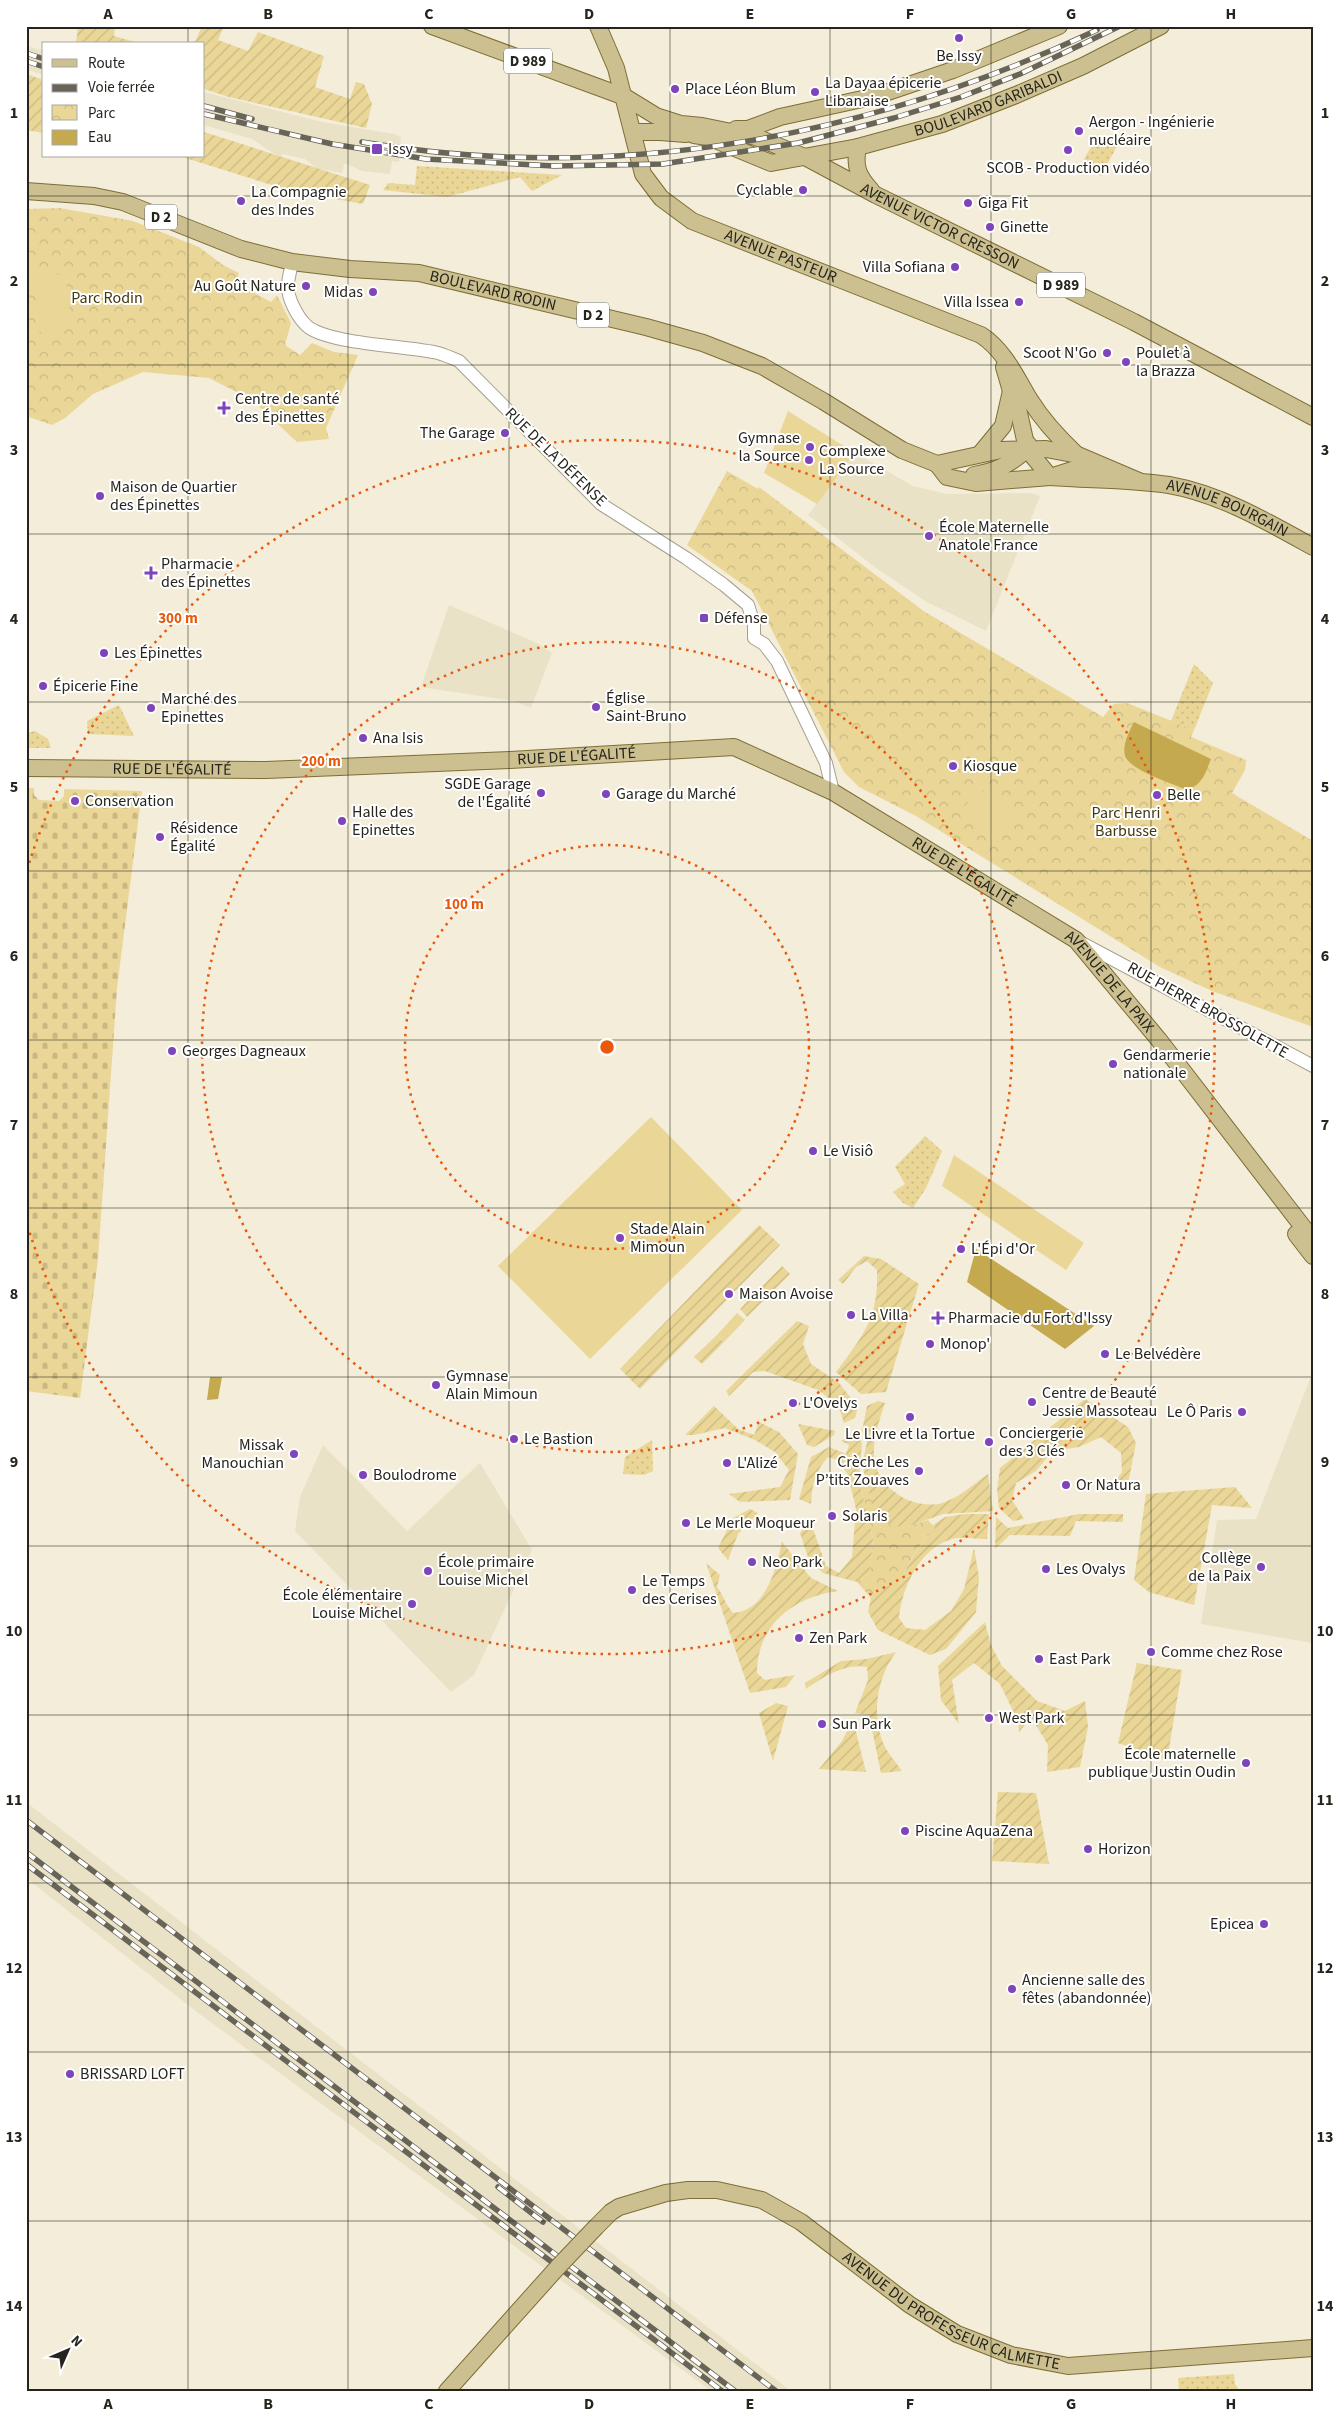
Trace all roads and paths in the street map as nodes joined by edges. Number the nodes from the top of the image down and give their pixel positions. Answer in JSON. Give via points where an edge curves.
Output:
{"nodes":[{"id":1,"x":432,"y":26,"type":"edge"},
{"id":2,"x":598,"y":26,"type":"edge"},
{"id":3,"x":1058,"y":26,"type":"edge"},
{"id":4,"x":1161,"y":26,"type":"edge"},
{"id":5,"x":625,"y":97,"type":"junction"},
{"id":6,"x":721,"y":130,"type":"junction"},
{"id":7,"x":634,"y":132,"type":"junction"},
{"id":8,"x":686,"y":134,"type":"junction"},
{"id":9,"x":858,"y":147,"type":"junction"},
{"id":10,"x":806,"y":158,"type":"junction"},
{"id":11,"x":26,"y":191,"type":"edge"},
{"id":12,"x":876,"y":195,"type":"junction"},
{"id":13,"x":292,"y":262,"type":"junction"},
{"id":14,"x":1001,"y":353,"type":"junction"},
{"id":15,"x":1011,"y":391,"type":"junction"},
{"id":16,"x":1031,"y":402,"type":"junction"},
{"id":17,"x":1313,"y":417,"type":"edge"},
{"id":18,"x":1027,"y":449,"type":"junction"},
{"id":19,"x":980,"y":454,"type":"junction"},
{"id":20,"x":1078,"y":455,"type":"junction"},
{"id":21,"x":937,"y":464,"type":"junction"},
{"id":22,"x":1100,"y":466,"type":"junction"},
{"id":23,"x":1050,"y":477,"type":"junction"},
{"id":24,"x":953,"y":478,"type":"junction"},
{"id":25,"x":1139,"y":481,"type":"junction"},
{"id":26,"x":1313,"y":547,"type":"edge"},
{"id":27,"x":26,"y":768,"type":"edge"},
{"id":28,"x":833,"y":792,"type":"junction"},
{"id":29,"x":1076,"y":940,"type":"junction"},
{"id":30,"x":1313,"y":1066,"type":"edge"},
{"id":31,"x":1313,"y":1240,"type":"edge"},
{"id":32,"x":1313,"y":1256,"type":"edge"},
{"id":33,"x":838,"y":2249,"type":"junction"},
{"id":34,"x":1313,"y":2348,"type":"edge"},
{"id":35,"x":1117,"y":2363,"type":"junction"},
{"id":36,"x":447,"y":2391,"type":"edge"}],
"edges":[{"from":1,"to":5,"type":"main road","number":"D 989"},
{"from":2,"to":5,"type":"main road","name":"AVENUE PASTEUR"},
{"from":3,"to":6,"type":"main road","via":[[953,70],[876,96],[780,117],[748,130]]},
{"from":4,"to":9,"type":"main road","name":"BOULEVARD GARIBALDI","via":[[1083,66],[988,106],[942,124]]},
{"from":5,"to":6,"type":"main road","number":"D 989","via":[[656,116],[681,124]]},
{"from":5,"to":7,"type":"main road","name":"AVENUE PASTEUR"},
{"from":5,"to":8,"type":"main road","number":"D 989","via":[[654,126]]},
{"from":6,"to":10,"type":"main road","number":"D 989","via":[[756,137]]},
{"from":7,"to":8,"type":"main road"},
{"from":7,"to":14,"type":"main road","name":"AVENUE PASTEUR","via":[[644,174],[661,198],[692,221],[962,326],[988,340]]},
{"from":8,"to":10,"type":"main road","number":"D 989","via":[[708,137],[771,163]]},
{"from":9,"to":10,"type":"main road","name":"BOULEVARD GARIBALDI"},
{"from":9,"to":12,"type":"main road","via":[[857,172]]},
{"from":10,"to":12,"type":"main road","name":"AVENUE VICTOR CRESSON","number":"D 989"},
{"from":11,"to":13,"type":"main road","name":"BOULEVARD RODIN","number":"D 2","via":[[94,196],[123,202],[241,249]]},
{"from":12,"to":17,"type":"main road","name":"AVENUE VICTOR CRESSON","number":"D 989","via":[[1134,322]]},
{"from":13,"to":21,"type":"main road","name":"BOULEVARD RODIN","number":"D 2","via":[[419,273],[703,343],[762,366],[902,450]]},
{"from":13,"to":28,"type":"street","name":"RUE DE LA DÉFENSE","via":[[287,287],[293,304],[308,327],[316,332],[438,353],[460,361],[601,504],[686,558],[748,605],[754,624],[754,638],[764,644],[778,661],[826,763]]},
{"from":14,"to":15,"type":"main road"},
{"from":14,"to":16,"type":"main road","name":"AVENUE PASTEUR"},
{"from":15,"to":18,"type":"main road","via":[[1015,395]]},
{"from":15,"to":19,"type":"main road","via":[[1002,426]]},
{"from":16,"to":18,"type":"main road"},
{"from":16,"to":20,"type":"main road","name":"AVENUE PASTEUR","via":[[1057,436]]},
{"from":18,"to":19,"type":"main road"},
{"from":18,"to":20,"type":"main road"},
{"from":18,"to":23,"type":"main road"},
{"from":18,"to":24,"type":"main road","via":[[1004,467]]},
{"from":19,"to":21,"type":"main road"},
{"from":20,"to":22,"type":"main road","name":"AVENUE BOURGAIN"},
{"from":21,"to":24,"type":"main road","number":"D 2","via":[[947,477]]},
{"from":22,"to":23,"type":"main road","via":[[1078,468]]},
{"from":22,"to":25,"type":"main road","name":"AVENUE BOURGAIN"},
{"from":23,"to":24,"type":"main road","number":"D 2","via":[[976,483]]},
{"from":23,"to":25,"type":"main road","name":"AVENUE BOURGAIN"},
{"from":25,"to":26,"type":"main road","name":"AVENUE BOURGAIN","via":[[1170,485],[1221,501]]},
{"from":27,"to":28,"type":"main road","name":"RUE DE L'ÉGALITÉ","via":[[266,770],[734,747]]},
{"from":28,"to":29,"type":"main road","name":"RUE DE L'ÉGALITÉ"},
{"from":29,"to":30,"type":"street","name":"RUE PIERRE BROSSOLETTE"},
{"from":29,"to":31,"type":"main road","name":"AVENUE DE LA PAIX","via":[[1159,1040]]},
{"from":29,"to":32,"type":"main road","name":"AVENUE DE LA PAIX"},
{"from":33,"to":35,"type":"main road","name":"AVENUE DU PROFESSEUR CALMETTE","via":[[924,2304],[981,2335],[1013,2347],[1046,2354]]},
{"from":33,"to":35,"type":"main road","name":"AVENUE DU PROFESSEUR CALMETTE","via":[[910,2305],[957,2334],[1011,2355],[1068,2366]]},
{"from":33,"to":36,"type":"main road","name":"AVENUE DU PROFESSEUR CALMETTE","bridge":true,"via":[[782,2210],[762,2200],[727,2191],[677,2191],[628,2204],[611,2212],[596,2227]]},
{"from":34,"to":35,"type":"main road"}]}
